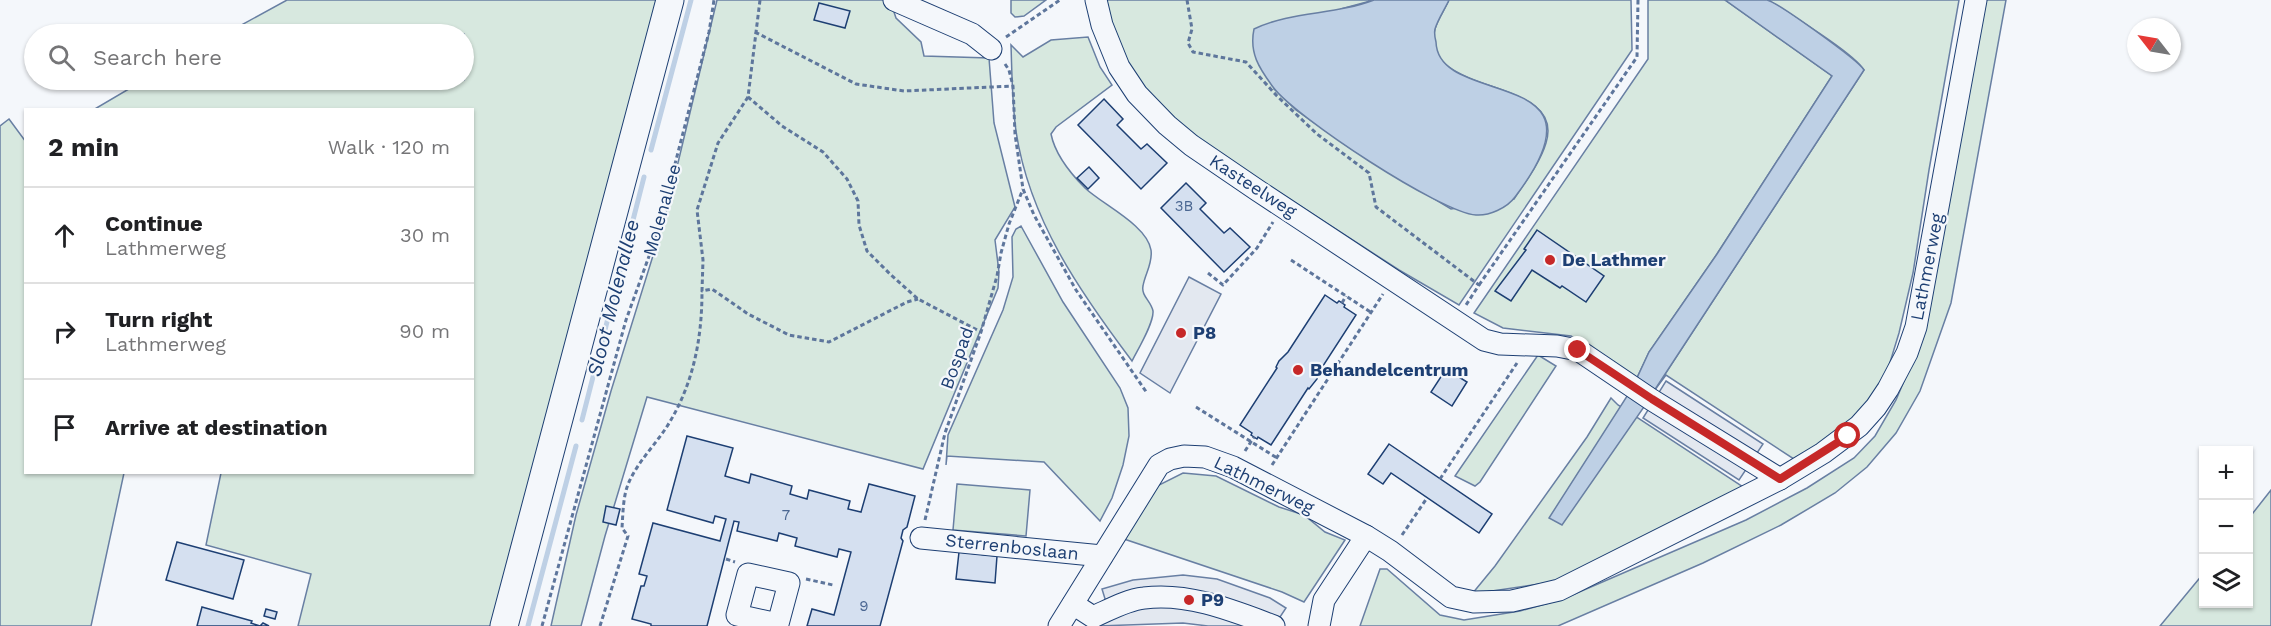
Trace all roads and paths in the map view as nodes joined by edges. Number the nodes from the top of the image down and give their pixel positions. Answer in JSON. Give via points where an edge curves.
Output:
{"nodes":[{"id":1,"x":670,"y":0,"type":"edge"},
{"id":2,"x":714,"y":0,"type":"edge"},
{"id":3,"x":760,"y":0,"type":"edge"},
{"id":4,"x":894,"y":0,"type":"edge"},
{"id":5,"x":1060,"y":0,"type":"edge"},
{"id":6,"x":1096,"y":0,"type":"edge"},
{"id":7,"x":1187,"y":0,"type":"edge"},
{"id":8,"x":1638,"y":0,"type":"edge"},
{"id":9,"x":1976,"y":0,"type":"edge"},
{"id":10,"x":755,"y":32,"type":"junction"},
{"id":11,"x":991,"y":49,"type":"junction"},
{"id":12,"x":1013,"y":86,"type":"junction"},
{"id":13,"x":748,"y":97,"type":"junction"},
{"id":14,"x":1023,"y":189,"type":"junction"},
{"id":15,"x":1282,"y":205,"type":"junction"},
{"id":16,"x":1291,"y":260,"type":"dead end"},
{"id":17,"x":1208,"y":273,"type":"dead end"},
{"id":18,"x":1393,"y":279,"type":"junction"},
{"id":19,"x":1479,"y":285,"type":"junction"},
{"id":20,"x":702,"y":291,"type":"junction"},
{"id":21,"x":1346,"y":296,"type":"junction"},
{"id":22,"x":918,"y":299,"type":"junction"},
{"id":23,"x":1342,"y":303,"type":"dead end"},
{"id":24,"x":1371,"y":313,"type":"junction"},
{"id":25,"x":1460,"y":324,"type":"junction"},
{"id":26,"x":981,"y":332,"type":"junction"},
{"id":27,"x":1529,"y":345,"type":"junction"},
{"id":28,"x":1147,"y":393,"type":"dead end"},
{"id":29,"x":1196,"y":407,"type":"dead end"},
{"id":30,"x":1277,"y":458,"type":"junction"},
{"id":31,"x":1159,"y":465,"type":"joint"},
{"id":32,"x":1440,"y":479,"type":"dead end"},
{"id":33,"x":1780,"y":479,"type":"junction"},
{"id":34,"x":1262,"y":482,"type":"junction"},
{"id":35,"x":1427,"y":498,"type":"dead end"},
{"id":36,"x":1366,"y":536,"type":"junction"},
{"id":37,"x":921,"y":538,"type":"joint"},
{"id":38,"x":1390,"y":551,"type":"junction"},
{"id":39,"x":1102,"y":556,"type":"junction"},
{"id":40,"x":789,"y":584,"type":"junction"},
{"id":41,"x":833,"y":585,"type":"dead end"},
{"id":42,"x":1073,"y":604,"type":"junction"},
{"id":43,"x":757,"y":623,"type":"edge"},
{"id":44,"x":504,"y":626,"type":"edge"},
{"id":45,"x":542,"y":626,"type":"edge"},
{"id":46,"x":600,"y":626,"type":"edge"},
{"id":47,"x":1059,"y":626,"type":"edge"},
{"id":48,"x":1274,"y":626,"type":"edge"},
{"id":49,"x":1319,"y":626,"type":"edge"}],
"edges":[{"from":1,"to":44,"type":"main road"},
{"from":2,"to":45,"type":"path","name":"Molenallee","via":[[657,234],[626,320]]},
{"from":3,"to":10,"type":"path"},
{"from":4,"to":11,"type":"street","via":[[972,34]]},
{"from":5,"to":11,"type":"path"},
{"from":6,"to":15,"type":"street","name":"Kasteelweg","via":[[1116,59],[1137,94],[1191,145]]},
{"from":7,"to":19,"type":"path","via":[[1192,29],[1188,43],[1193,52],[1246,62],[1317,134],[1369,173],[1376,207]]},
{"from":8,"to":19,"type":"path","via":[[1637,57]]},
{"from":9,"to":33,"type":"street","name":"Lathmerweg","via":[[1924,287],[1907,353],[1888,389],[1859,426]]},
{"from":10,"to":12,"type":"path","via":[[856,84],[904,91]]},
{"from":10,"to":13,"type":"path"},
{"from":11,"to":12,"type":"path","via":[[1009,70]]},
{"from":12,"to":14,"type":"path"},
{"from":13,"to":20,"type":"path","via":[[718,143],[697,210]]},
{"from":13,"to":22,"type":"path","via":[[782,126],[823,152],[847,179],[858,201],[859,225],[867,251]]},
{"from":14,"to":26,"type":"path","name":"Bospad","via":[[1003,243]]},
{"from":14,"to":28,"type":"path","via":[[1076,290]]},
{"from":15,"to":17,"type":"path","via":[[1257,248],[1224,285]]},
{"from":15,"to":18,"type":"street","name":"Kasteelweg"},
{"from":16,"to":21,"type":"path"},
{"from":18,"to":24,"type":"path"},
{"from":18,"to":25,"type":"street","name":"Kasteelweg"},
{"from":19,"to":25,"type":"path"},
{"from":20,"to":22,"type":"path","via":[[712,289],[789,335],[829,342]]},
{"from":20,"to":46,"type":"path","via":[[699,344],[692,373],[666,428],[629,482],[622,528],[628,536]]},
{"from":21,"to":23,"type":"path"},
{"from":21,"to":24,"type":"path"},
{"from":22,"to":26,"type":"path"},
{"from":24,"to":30,"type":"path"},
{"from":25,"to":27,"type":"street","via":[[1484,340]]},
{"from":26,"to":37,"type":"path","name":"Bospad","via":[[945,434]]},
{"from":27,"to":32,"type":"path"},
{"from":27,"to":33,"type":"street","via":[[1578,350]]},
{"from":29,"to":30,"type":"path"},
{"from":30,"to":34,"type":"path"},
{"from":31,"to":34,"type":"street","name":"Lathmerweg","via":[[1177,457],[1205,457]]},
{"from":31,"to":39,"type":"street","name":"Sterrenboslaan"},
{"from":33,"to":38,"type":"street","name":"Lathmerweg","via":[[1558,590],[1512,602],[1474,602],[1451,597]]},
{"from":34,"to":36,"type":"street","name":"Lathmerweg"},
{"from":35,"to":38,"type":"path"},
{"from":36,"to":38,"type":"street","name":"Lathmerweg"},
{"from":36,"to":49,"type":"street","via":[[1324,600]]},
{"from":37,"to":39,"type":"street","name":"Sterrenboslaan"},
{"from":39,"to":42,"type":"street","name":"Sterrenboslaan"},
{"from":40,"to":41,"type":"path","via":[[798,577]]},
{"from":40,"to":43,"type":"street","via":[[778,624]]},
{"from":40,"to":43,"type":"street","via":[[748,574],[737,615]]},
{"from":42,"to":47,"type":"street","name":"Sterrenboslaan"},
{"from":42,"to":48,"type":"street","via":[[1093,617],[1143,598],[1168,596],[1204,603]]}]}
